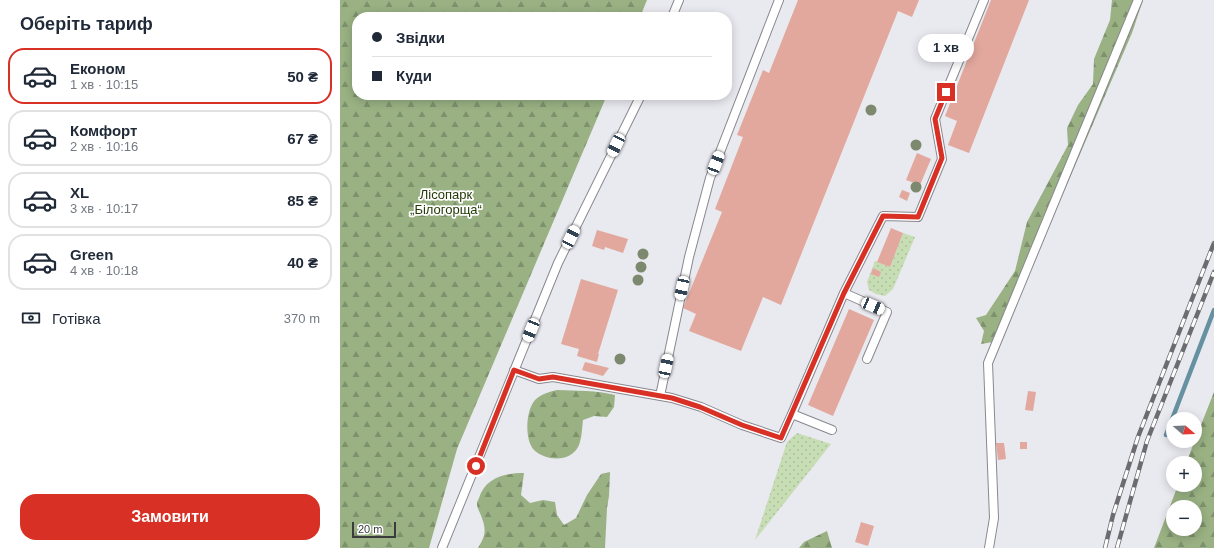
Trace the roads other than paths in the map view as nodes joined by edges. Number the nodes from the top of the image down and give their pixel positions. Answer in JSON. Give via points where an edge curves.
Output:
{"nodes":[{"id":1,"x":678,"y":0,"type":"edge"},
{"id":2,"x":779,"y":0,"type":"edge"},
{"id":3,"x":984,"y":0,"type":"edge"},
{"id":4,"x":1138,"y":0,"type":"edge"},
{"id":5,"x":674,"y":12,"type":"edge"},
{"id":6,"x":640,"y":100,"type":"edge"},
{"id":7,"x":844,"y":293,"type":"junction"},
{"id":8,"x":867,"y":359,"type":"dead end"},
{"id":9,"x":514,"y":370,"type":"junction"},
{"id":10,"x":660,"y":396,"type":"junction"},
{"id":11,"x":792,"y":414,"type":"junction"},
{"id":12,"x":832,"y":430,"type":"dead end"},
{"id":13,"x":442,"y":548,"type":"edge"},
{"id":14,"x":988,"y":548,"type":"edge"}],
"edges":[{"from":1,"to":5,"type":"lane"},
{"from":2,"to":10,"type":"lane","via":[[710,178],[689,258]]},
{"from":3,"to":7,"type":"lane","via":[[935,119],[942,158],[918,217],[883,216]]},
{"from":4,"to":14,"type":"lane","via":[[988,363],[994,518]]},
{"from":6,"to":9,"type":"lane","via":[[558,263]]},
{"from":7,"to":8,"type":"lane","via":[[887,312]]},
{"from":7,"to":11,"type":"lane"},
{"from":9,"to":10,"type":"lane","via":[[539,379],[553,377]]},
{"from":9,"to":13,"type":"lane"},
{"from":10,"to":11,"type":"lane","via":[[700,407],[781,438]]},
{"from":11,"to":12,"type":"lane"}]}
